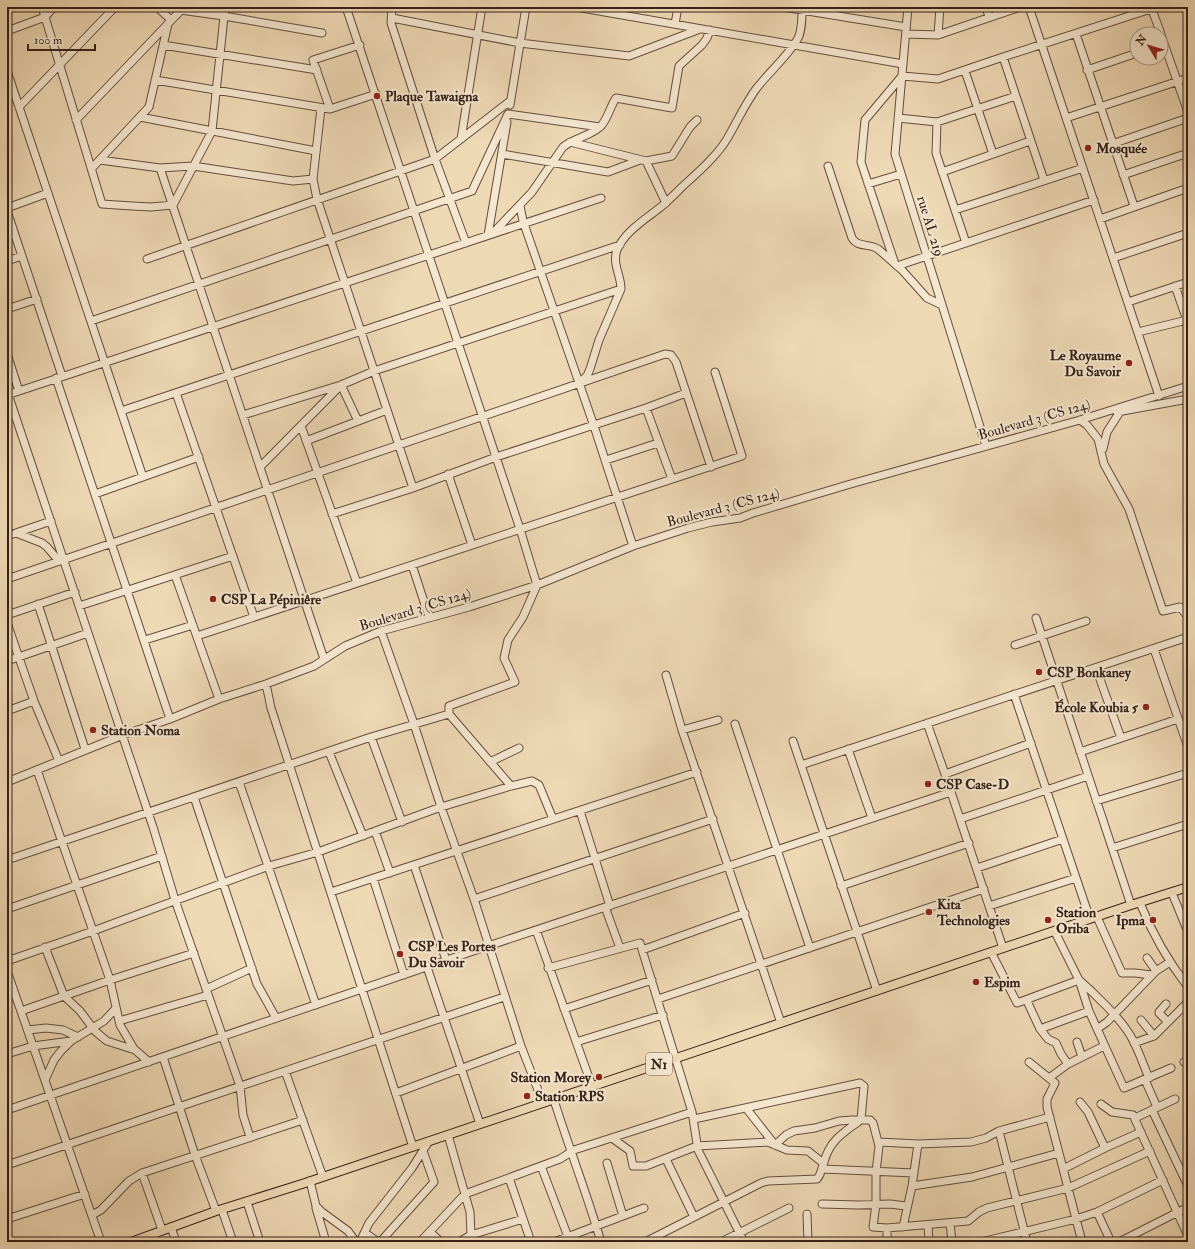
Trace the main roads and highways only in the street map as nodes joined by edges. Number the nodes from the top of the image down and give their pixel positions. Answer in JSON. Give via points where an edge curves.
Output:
{"nodes":[{"id":1,"x":1188,"y":888,"type":"edge"},
{"id":2,"x":131,"y":1242,"type":"edge"}],
"edges":[{"from":1,"to":2,"type":"main road","number":"N1"}]}
